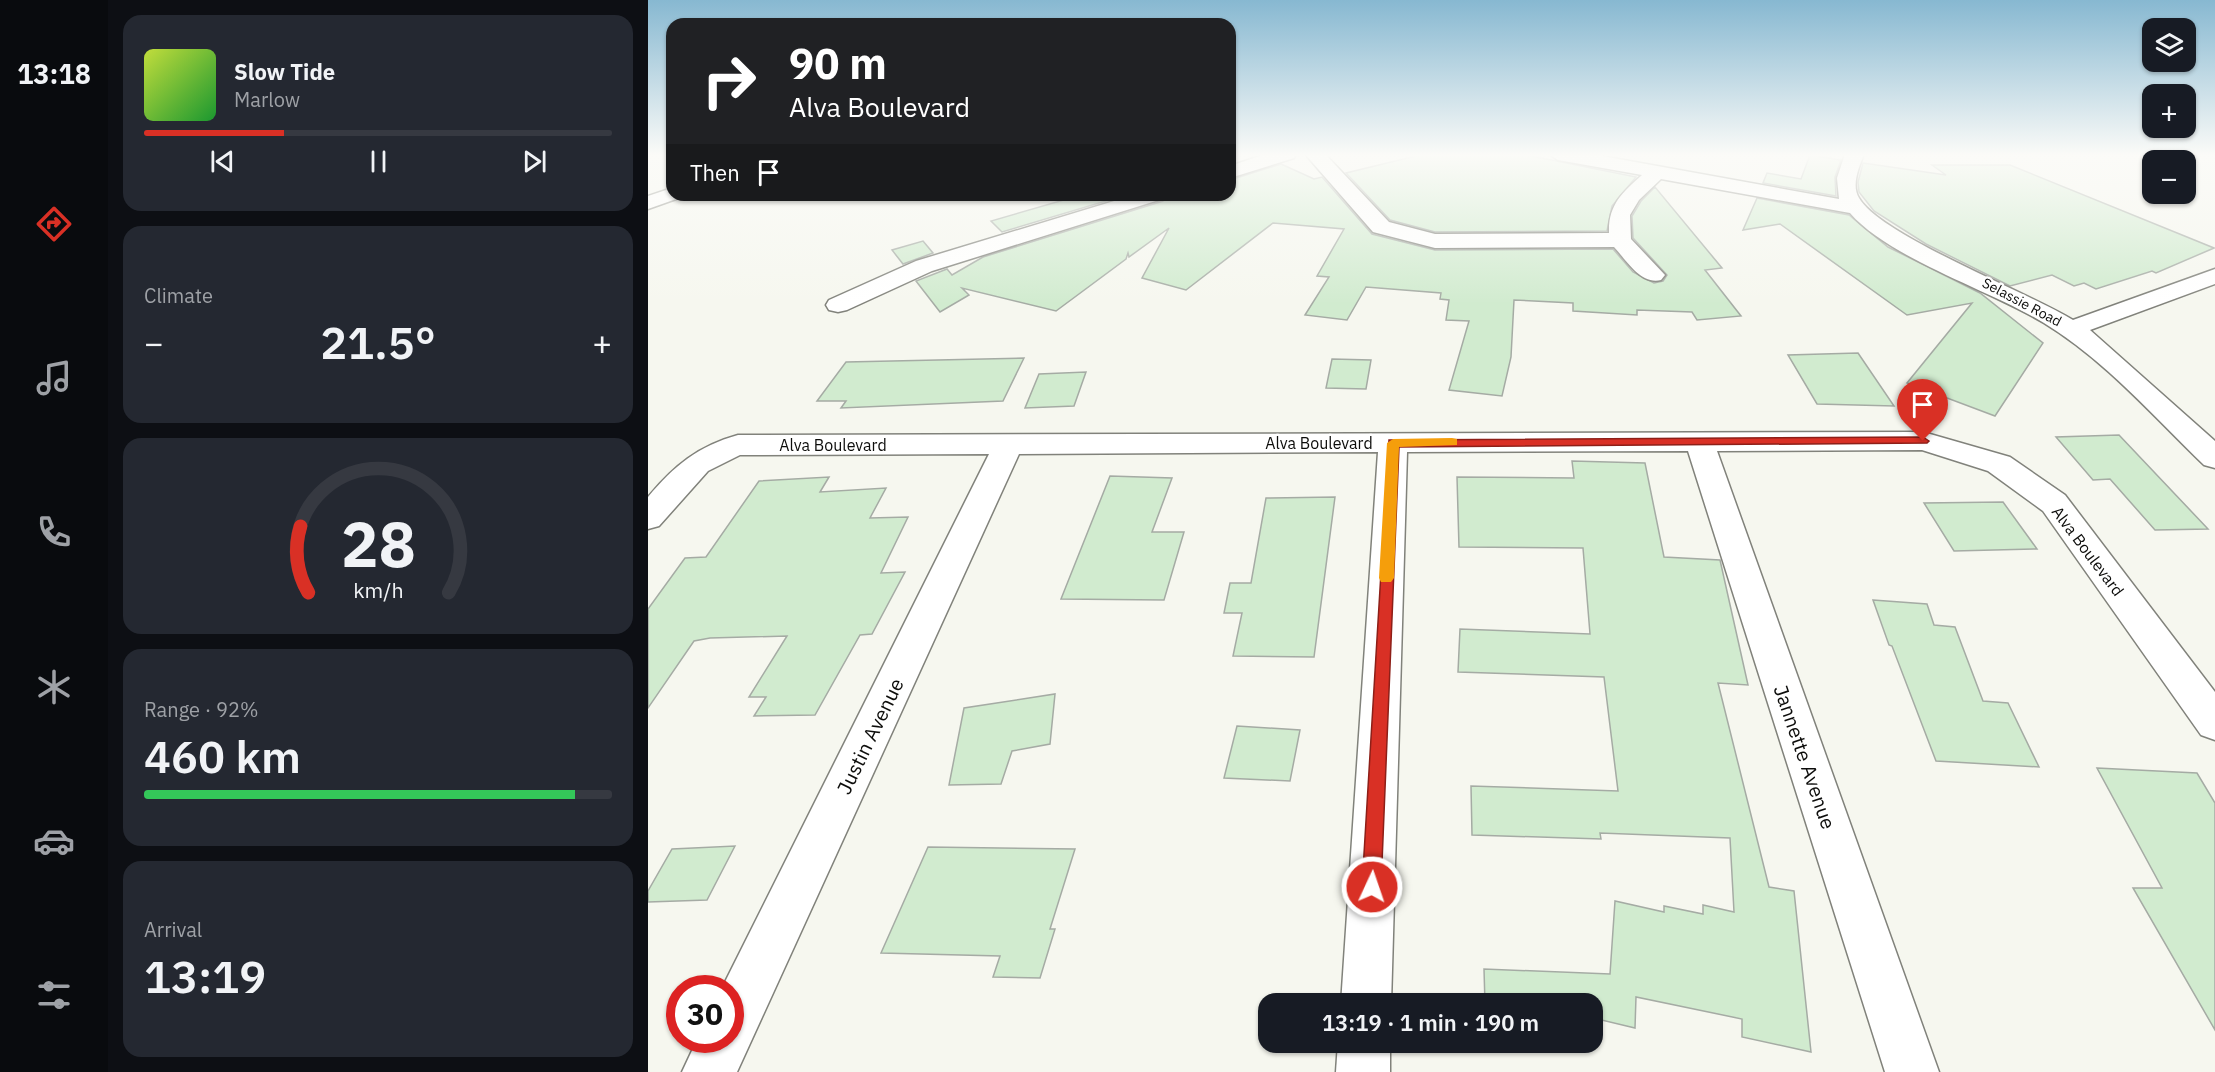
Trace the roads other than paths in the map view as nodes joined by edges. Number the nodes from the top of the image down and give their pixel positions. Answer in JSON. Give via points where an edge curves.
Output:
{"nodes":[{"id":1,"x":1126,"y":204,"type":"edge"},
{"id":2,"x":1360,"y":204,"type":"edge"},
{"id":3,"x":1626,"y":204,"type":"edge"},
{"id":4,"x":1834,"y":204,"type":"edge"},
{"id":5,"x":1852,"y":204,"type":"edge"},
{"id":6,"x":1855,"y":208,"type":"junction"},
{"id":7,"x":1620,"y":240,"type":"junction"},
{"id":8,"x":1653,"y":275,"type":"dead end"},
{"id":9,"x":2215,"y":276,"type":"edge"},
{"id":10,"x":838,"y":304,"type":"dead end"},
{"id":11,"x":2072,"y":329,"type":"junction"},
{"id":12,"x":1699,"y":441,"type":"junction"},
{"id":13,"x":1393,"y":443,"type":"junction"},
{"id":14,"x":1009,"y":444,"type":"junction"},
{"id":15,"x":2215,"y":458,"type":"edge"},
{"id":16,"x":648,"y":518,"type":"edge"},
{"id":17,"x":2215,"y":723,"type":"edge"},
{"id":18,"x":1367,"y":993,"type":"edge"},
{"id":19,"x":744,"y":999,"type":"edge"},
{"id":20,"x":719,"y":1053,"type":"edge"},
{"id":21,"x":1364,"y":1053,"type":"edge"},
{"id":22,"x":710,"y":1072,"type":"edge"},
{"id":23,"x":1363,"y":1072,"type":"edge"},
{"id":24,"x":1912,"y":1072,"type":"edge"}],
"edges":[{"from":1,"to":10,"type":"street","via":[[924,266]]},
{"from":2,"to":7,"type":"street","via":[[1381,227],[1434,241]]},
{"from":3,"to":7,"type":"street","via":[[1619,215]]},
{"from":4,"to":6,"type":"street"},
{"from":5,"to":6,"type":"street"},
{"from":6,"to":11,"type":"street","name":"Selassie Road","via":[[1913,247]]},
{"from":7,"to":8,"type":"street"},
{"from":9,"to":11,"type":"street"},
{"from":11,"to":15,"type":"street","name":"Selassie Road"},
{"from":12,"to":13,"type":"street","name":"Alva Boulevard"},
{"from":12,"to":17,"type":"street","name":"Alva Boulevard","via":[[1923,441],[1999,464],[2054,503]]},
{"from":12,"to":24,"type":"street","name":"Jannette Avenue"},
{"from":13,"to":14,"type":"street","name":"Alva Boulevard"},
{"from":13,"to":18,"type":"street"},
{"from":14,"to":16,"type":"street","name":"Alva Boulevard","via":[[738,445],[697,462]]},
{"from":14,"to":19,"type":"street","name":"Justin Avenue"},
{"from":20,"to":22,"type":"street"},
{"from":21,"to":23,"type":"street"}]}
